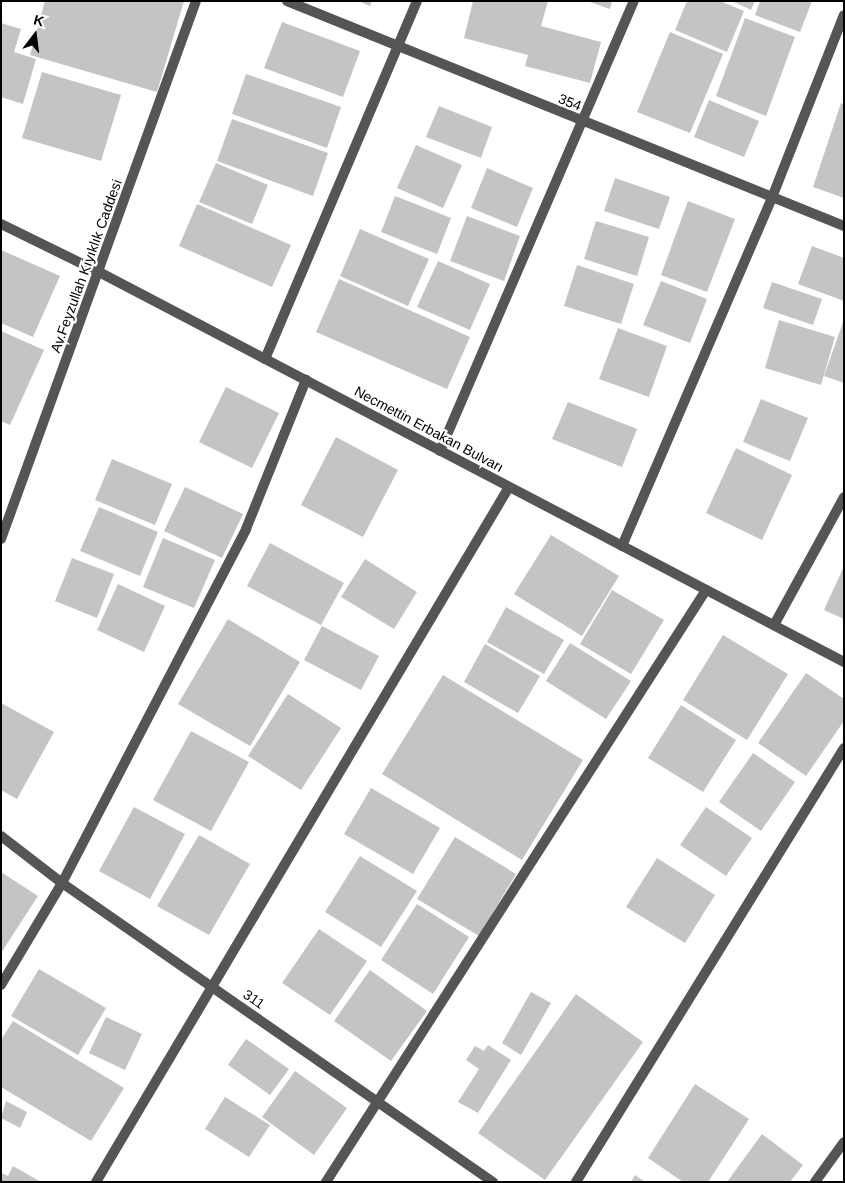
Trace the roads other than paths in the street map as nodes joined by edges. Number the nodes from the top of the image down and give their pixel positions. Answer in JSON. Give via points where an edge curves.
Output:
{"nodes":[{"id":1,"x":196,"y":1,"type":"edge"},
{"id":2,"x":287,"y":1,"type":"edge"},
{"id":3,"x":417,"y":1,"type":"edge"},
{"id":4,"x":634,"y":1,"type":"edge"},
{"id":5,"x":844,"y":15,"type":"edge"},
{"id":6,"x":399,"y":47,"type":"junction"},
{"id":7,"x":583,"y":123,"type":"junction"},
{"id":8,"x":773,"y":195,"type":"junction"},
{"id":9,"x":1,"y":224,"type":"edge"},
{"id":10,"x":844,"y":226,"type":"edge"},
{"id":11,"x":99,"y":272,"type":"junction"},
{"id":12,"x":265,"y":359,"type":"junction"},
{"id":13,"x":306,"y":380,"type":"junction"},
{"id":14,"x":440,"y":450,"type":"junction"},
{"id":15,"x":509,"y":487,"type":"junction"},
{"id":16,"x":844,"y":497,"type":"edge"},
{"id":17,"x":1,"y":539,"type":"edge"},
{"id":18,"x":622,"y":546,"type":"junction"},
{"id":19,"x":706,"y":590,"type":"junction"},
{"id":20,"x":774,"y":625,"type":"junction"},
{"id":21,"x":844,"y":662,"type":"edge"},
{"id":22,"x":844,"y":748,"type":"edge"},
{"id":23,"x":1,"y":836,"type":"edge"},
{"id":24,"x":62,"y":883,"type":"junction"},
{"id":25,"x":1,"y":985,"type":"edge"},
{"id":26,"x":213,"y":987,"type":"junction"},
{"id":27,"x":377,"y":1101,"type":"junction"},
{"id":28,"x":844,"y":1142,"type":"edge"},
{"id":29,"x":96,"y":1182,"type":"edge"},
{"id":30,"x":326,"y":1182,"type":"edge"},
{"id":31,"x":494,"y":1182,"type":"edge"},
{"id":32,"x":576,"y":1182,"type":"edge"},
{"id":33,"x":815,"y":1182,"type":"edge"}],
"edges":[{"from":1,"to":11,"type":"street","name":"Av.Feyzullah Kıyıklık Caddesi"},
{"from":2,"to":6,"type":"street","name":"354"},
{"from":3,"to":6,"type":"street"},
{"from":4,"to":7,"type":"street"},
{"from":5,"to":8,"type":"street"},
{"from":6,"to":7,"type":"street","name":"354"},
{"from":6,"to":12,"type":"street"},
{"from":7,"to":8,"type":"street","name":"354"},
{"from":7,"to":14,"type":"street"},
{"from":8,"to":10,"type":"street","name":"354"},
{"from":8,"to":18,"type":"street"},
{"from":9,"to":11,"type":"street","name":"Necmettin Erbakan Bulvarı"},
{"from":11,"to":12,"type":"street","name":"Necmettin Erbakan Bulvarı"},
{"from":11,"to":17,"type":"street","name":"Av.Feyzullah Kıyıklık Caddesi"},
{"from":12,"to":13,"type":"street","name":"Necmettin Erbakan Bulvarı"},
{"from":13,"to":14,"type":"street","name":"Necmettin Erbakan Bulvarı"},
{"from":13,"to":24,"type":"street","via":[[246,529]]},
{"from":14,"to":15,"type":"street","name":"Necmettin Erbakan Bulvarı"},
{"from":15,"to":18,"type":"street","name":"Necmettin Erbakan Bulvarı"},
{"from":15,"to":26,"type":"street"},
{"from":16,"to":20,"type":"street"},
{"from":18,"to":19,"type":"street","name":"Necmettin Erbakan Bulvarı"},
{"from":19,"to":20,"type":"street","name":"Necmettin Erbakan Bulvarı"},
{"from":19,"to":27,"type":"street"},
{"from":20,"to":21,"type":"street","name":"Necmettin Erbakan Bulvarı"},
{"from":22,"to":32,"type":"street"},
{"from":23,"to":24,"type":"street","name":"311"},
{"from":24,"to":25,"type":"street"},
{"from":24,"to":26,"type":"street","name":"311"},
{"from":26,"to":27,"type":"street","name":"311"},
{"from":26,"to":29,"type":"street"},
{"from":27,"to":30,"type":"street"},
{"from":27,"to":31,"type":"street","name":"311"},
{"from":28,"to":33,"type":"street"}]}
